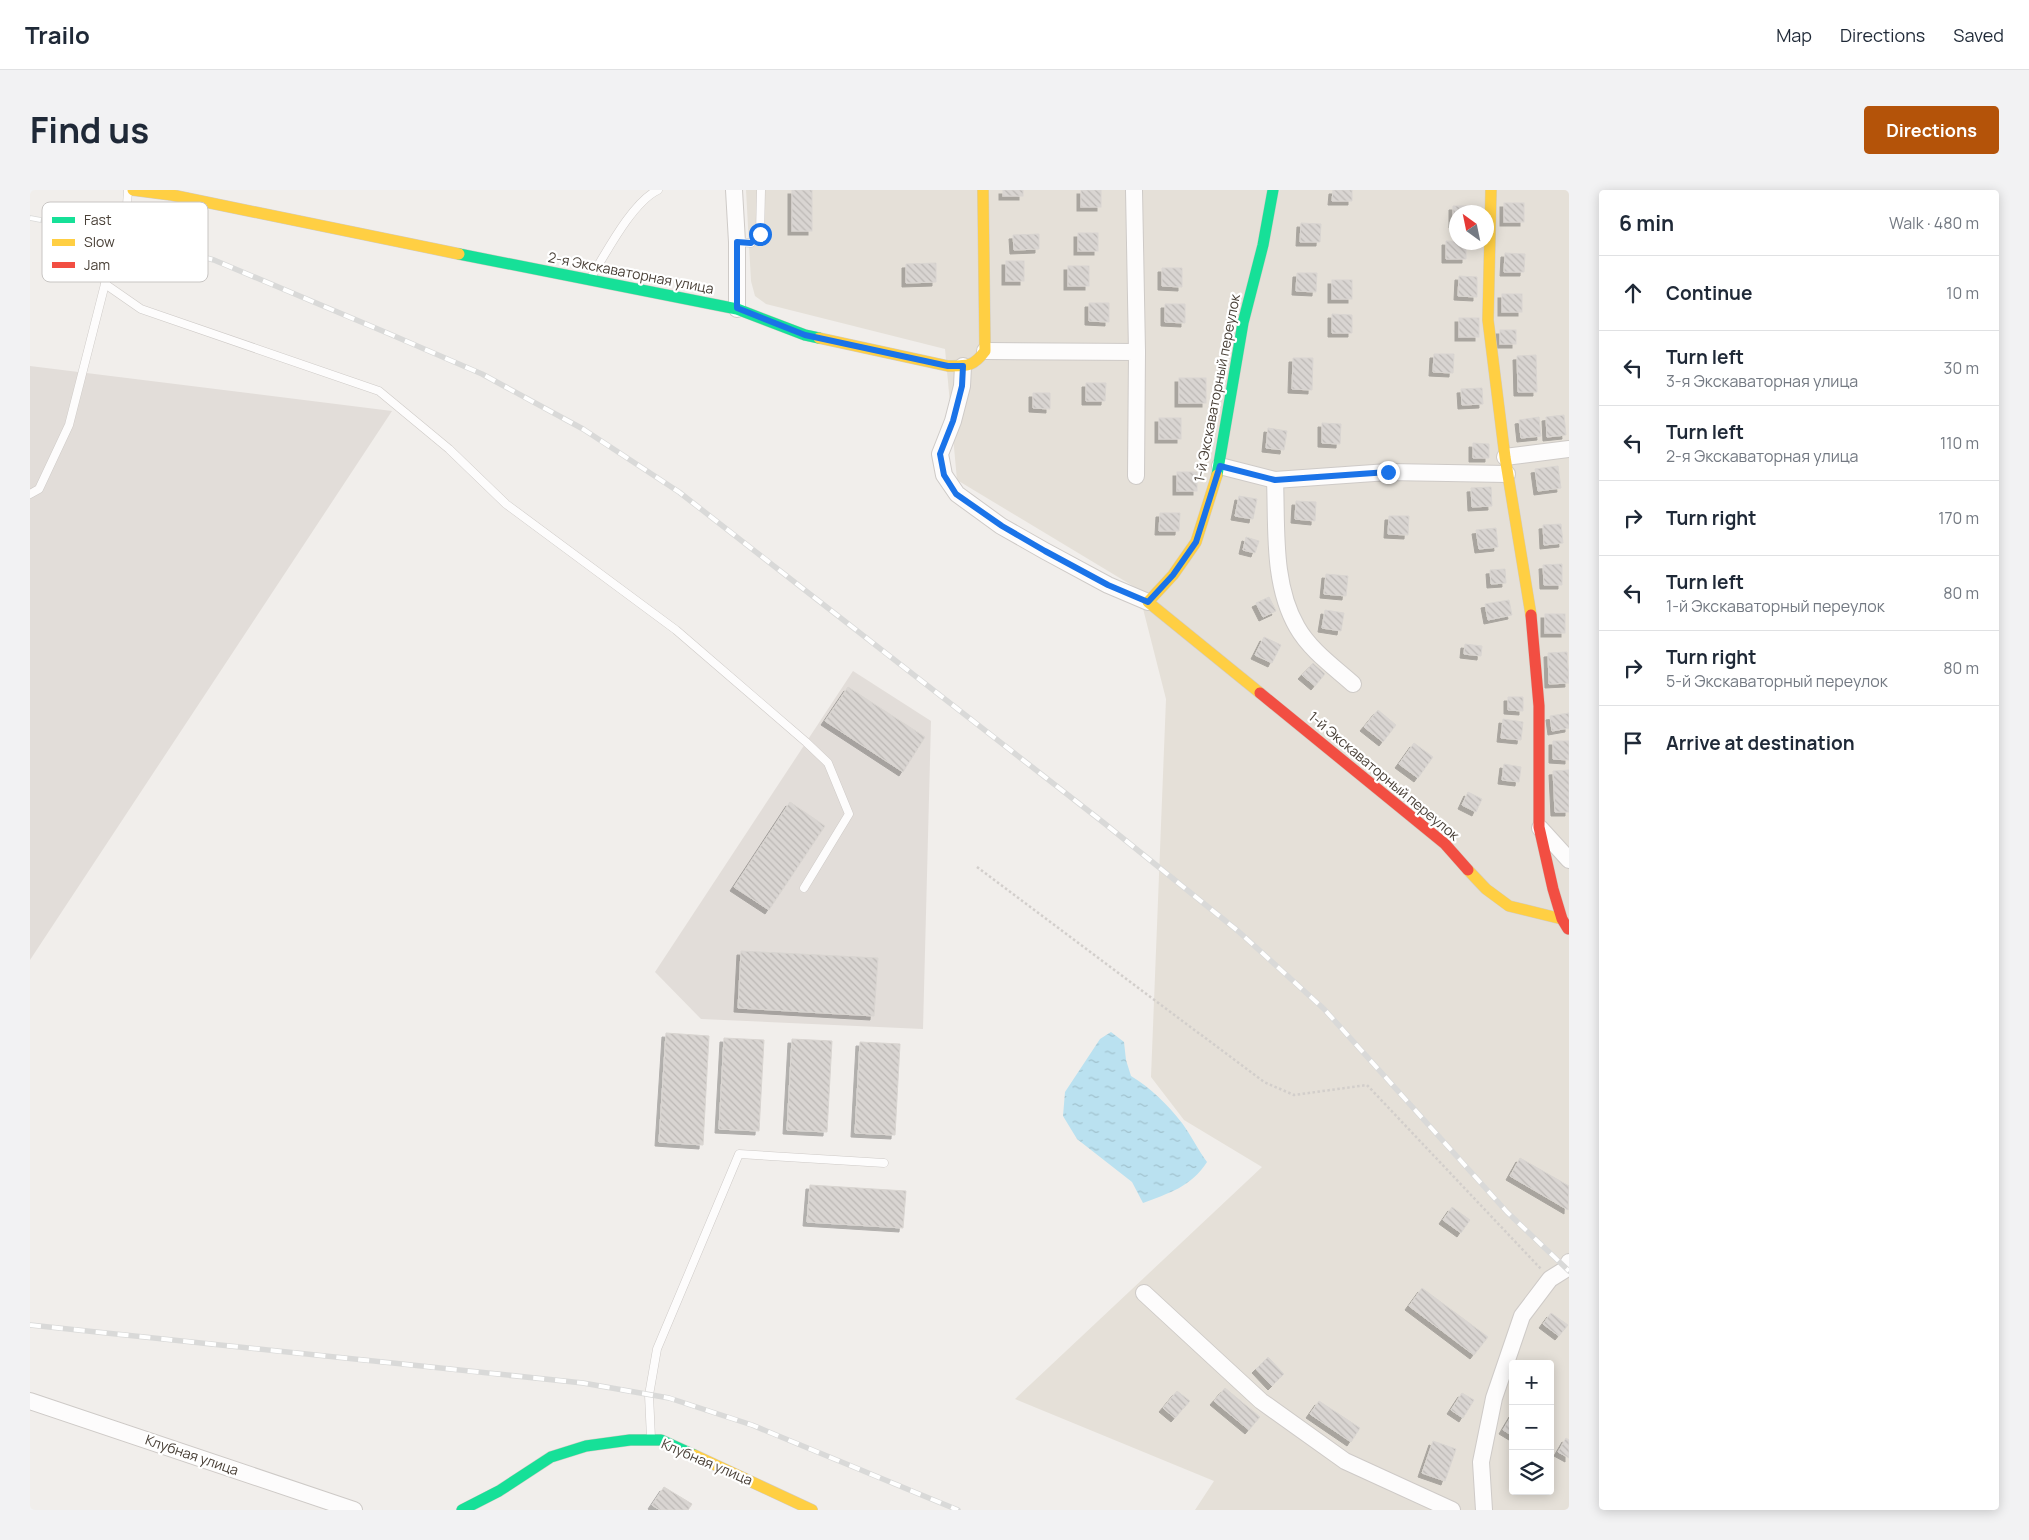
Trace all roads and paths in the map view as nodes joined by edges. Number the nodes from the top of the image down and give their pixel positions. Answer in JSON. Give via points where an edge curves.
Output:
{"nodes":[{"id":1,"x":133,"y":190,"type":"edge"},
{"id":2,"x":658,"y":190,"type":"edge"},
{"id":3,"x":734,"y":190,"type":"edge"},
{"id":4,"x":761,"y":190,"type":"edge"},
{"id":5,"x":983,"y":190,"type":"edge"},
{"id":6,"x":1134,"y":190,"type":"edge"},
{"id":7,"x":1273,"y":190,"type":"edge"},
{"id":8,"x":1491,"y":190,"type":"edge"},
{"id":9,"x":206,"y":202,"type":"edge"},
{"id":10,"x":208,"y":202,"type":"edge"},
{"id":11,"x":737,"y":242,"type":"junction"},
{"id":12,"x":589,"y":281,"type":"junction"},
{"id":13,"x":105,"y":284,"type":"joint"},
{"id":14,"x":737,"y":308,"type":"junction"},
{"id":15,"x":985,"y":350,"type":"junction"},
{"id":16,"x":1137,"y":352,"type":"junction"},
{"id":17,"x":963,"y":366,"type":"junction"},
{"id":18,"x":1569,"y":449,"type":"edge"},
{"id":19,"x":1505,"y":457,"type":"junction"},
{"id":20,"x":1220,"y":466,"type":"junction"},
{"id":21,"x":1507,"y":474,"type":"junction"},
{"id":22,"x":1136,"y":476,"type":"dead end"},
{"id":23,"x":1275,"y":480,"type":"junction"},
{"id":24,"x":30,"y":494,"type":"edge"},
{"id":25,"x":1148,"y":602,"type":"junction"},
{"id":26,"x":1353,"y":684,"type":"dead end"},
{"id":27,"x":1539,"y":827,"type":"junction"},
{"id":28,"x":1569,"y":860,"type":"edge"},
{"id":29,"x":977,"y":867,"type":"dead end"},
{"id":30,"x":804,"y":888,"type":"dead end"},
{"id":31,"x":1562,"y":919,"type":"junction"},
{"id":32,"x":1569,"y":930,"type":"edge"},
{"id":33,"x":884,"y":1163,"type":"dead end"},
{"id":34,"x":1569,"y":1262,"type":"edge"},
{"id":35,"x":1550,"y":1279,"type":"junction"},
{"id":36,"x":1144,"y":1293,"type":"dead end"},
{"id":37,"x":30,"y":1401,"type":"edge"},
{"id":38,"x":651,"y":1440,"type":"junction"},
{"id":39,"x":354,"y":1510,"type":"edge"},
{"id":40,"x":462,"y":1510,"type":"edge"},
{"id":41,"x":812,"y":1510,"type":"edge"},
{"id":42,"x":1452,"y":1510,"type":"edge"},
{"id":43,"x":1484,"y":1510,"type":"edge"}],
"edges":[{"from":1,"to":9,"type":"street","name":"2-я Экскаваторная улица"},
{"from":2,"to":12,"type":"lane","via":[[651,193],[626,222]]},
{"from":3,"to":11,"type":"street"},
{"from":4,"to":11,"type":"lane","via":[[760,234],[751,243]]},
{"from":5,"to":15,"type":"street"},
{"from":6,"to":16,"type":"street"},
{"from":7,"to":20,"type":"street","name":"1-й Экскаваторный переулок","via":[[1243,323]]},
{"from":8,"to":19,"type":"street","via":[[1488,320]]},
{"from":10,"to":12,"type":"street","name":"2-я Экскаваторная улица"},
{"from":11,"to":14,"type":"street"},
{"from":12,"to":14,"type":"street","name":"2-я Экскаваторная улица"},
{"from":13,"to":24,"type":"lane","via":[[69,425],[38,489]]},
{"from":13,"to":30,"type":"lane","via":[[141,309],[379,391],[449,449],[506,504],[676,630],[806,742],[828,763],[849,814]]},
{"from":14,"to":17,"type":"street","name":"2-я Экскаваторная улица","via":[[805,335],[948,366]]},
{"from":15,"to":16,"type":"street"},
{"from":15,"to":17,"type":"street","via":[[977,362]]},
{"from":16,"to":22,"type":"street"},
{"from":17,"to":25,"type":"street","via":[[962,386],[953,421],[940,454],[944,475],[956,494],[1045,551],[1108,585]]},
{"from":18,"to":19,"type":"street"},
{"from":19,"to":21,"type":"street"},
{"from":20,"to":23,"type":"street"},
{"from":20,"to":25,"type":"street","name":"1-й Экскаваторный переулок","via":[[1196,542],[1173,575]]},
{"from":21,"to":23,"type":"street","via":[[1388,472]]},
{"from":21,"to":27,"type":"street","via":[[1532,620],[1539,706]]},
{"from":23,"to":26,"type":"street","via":[[1279,573],[1286,604],[1297,627],[1314,648]]},
{"from":25,"to":31,"type":"street","name":"1-й Экскаваторный переулок","via":[[1446,844],[1486,890],[1509,906]]},
{"from":27,"to":28,"type":"street"},
{"from":27,"to":31,"type":"street"},
{"from":29,"to":35,"type":"path","via":[[1264,1082],[1294,1095],[1367,1086]]},
{"from":31,"to":32,"type":"street"},
{"from":33,"to":38,"type":"lane","via":[[738,1154],[657,1348],[649,1394]]},
{"from":34,"to":35,"type":"street","via":[[1566,1269]]},
{"from":35,"to":43,"type":"street","via":[[1522,1316],[1494,1398],[1481,1462]]},
{"from":36,"to":42,"type":"street","via":[[1261,1401],[1337,1456]]},
{"from":37,"to":39,"type":"street","name":"Клубная улица"},
{"from":38,"to":40,"type":"street","name":"Клубная улица","via":[[586,1446],[551,1457],[499,1491]]},
{"from":38,"to":41,"type":"street","name":"Клубная улица","via":[[662,1440],[704,1458]]}]}
